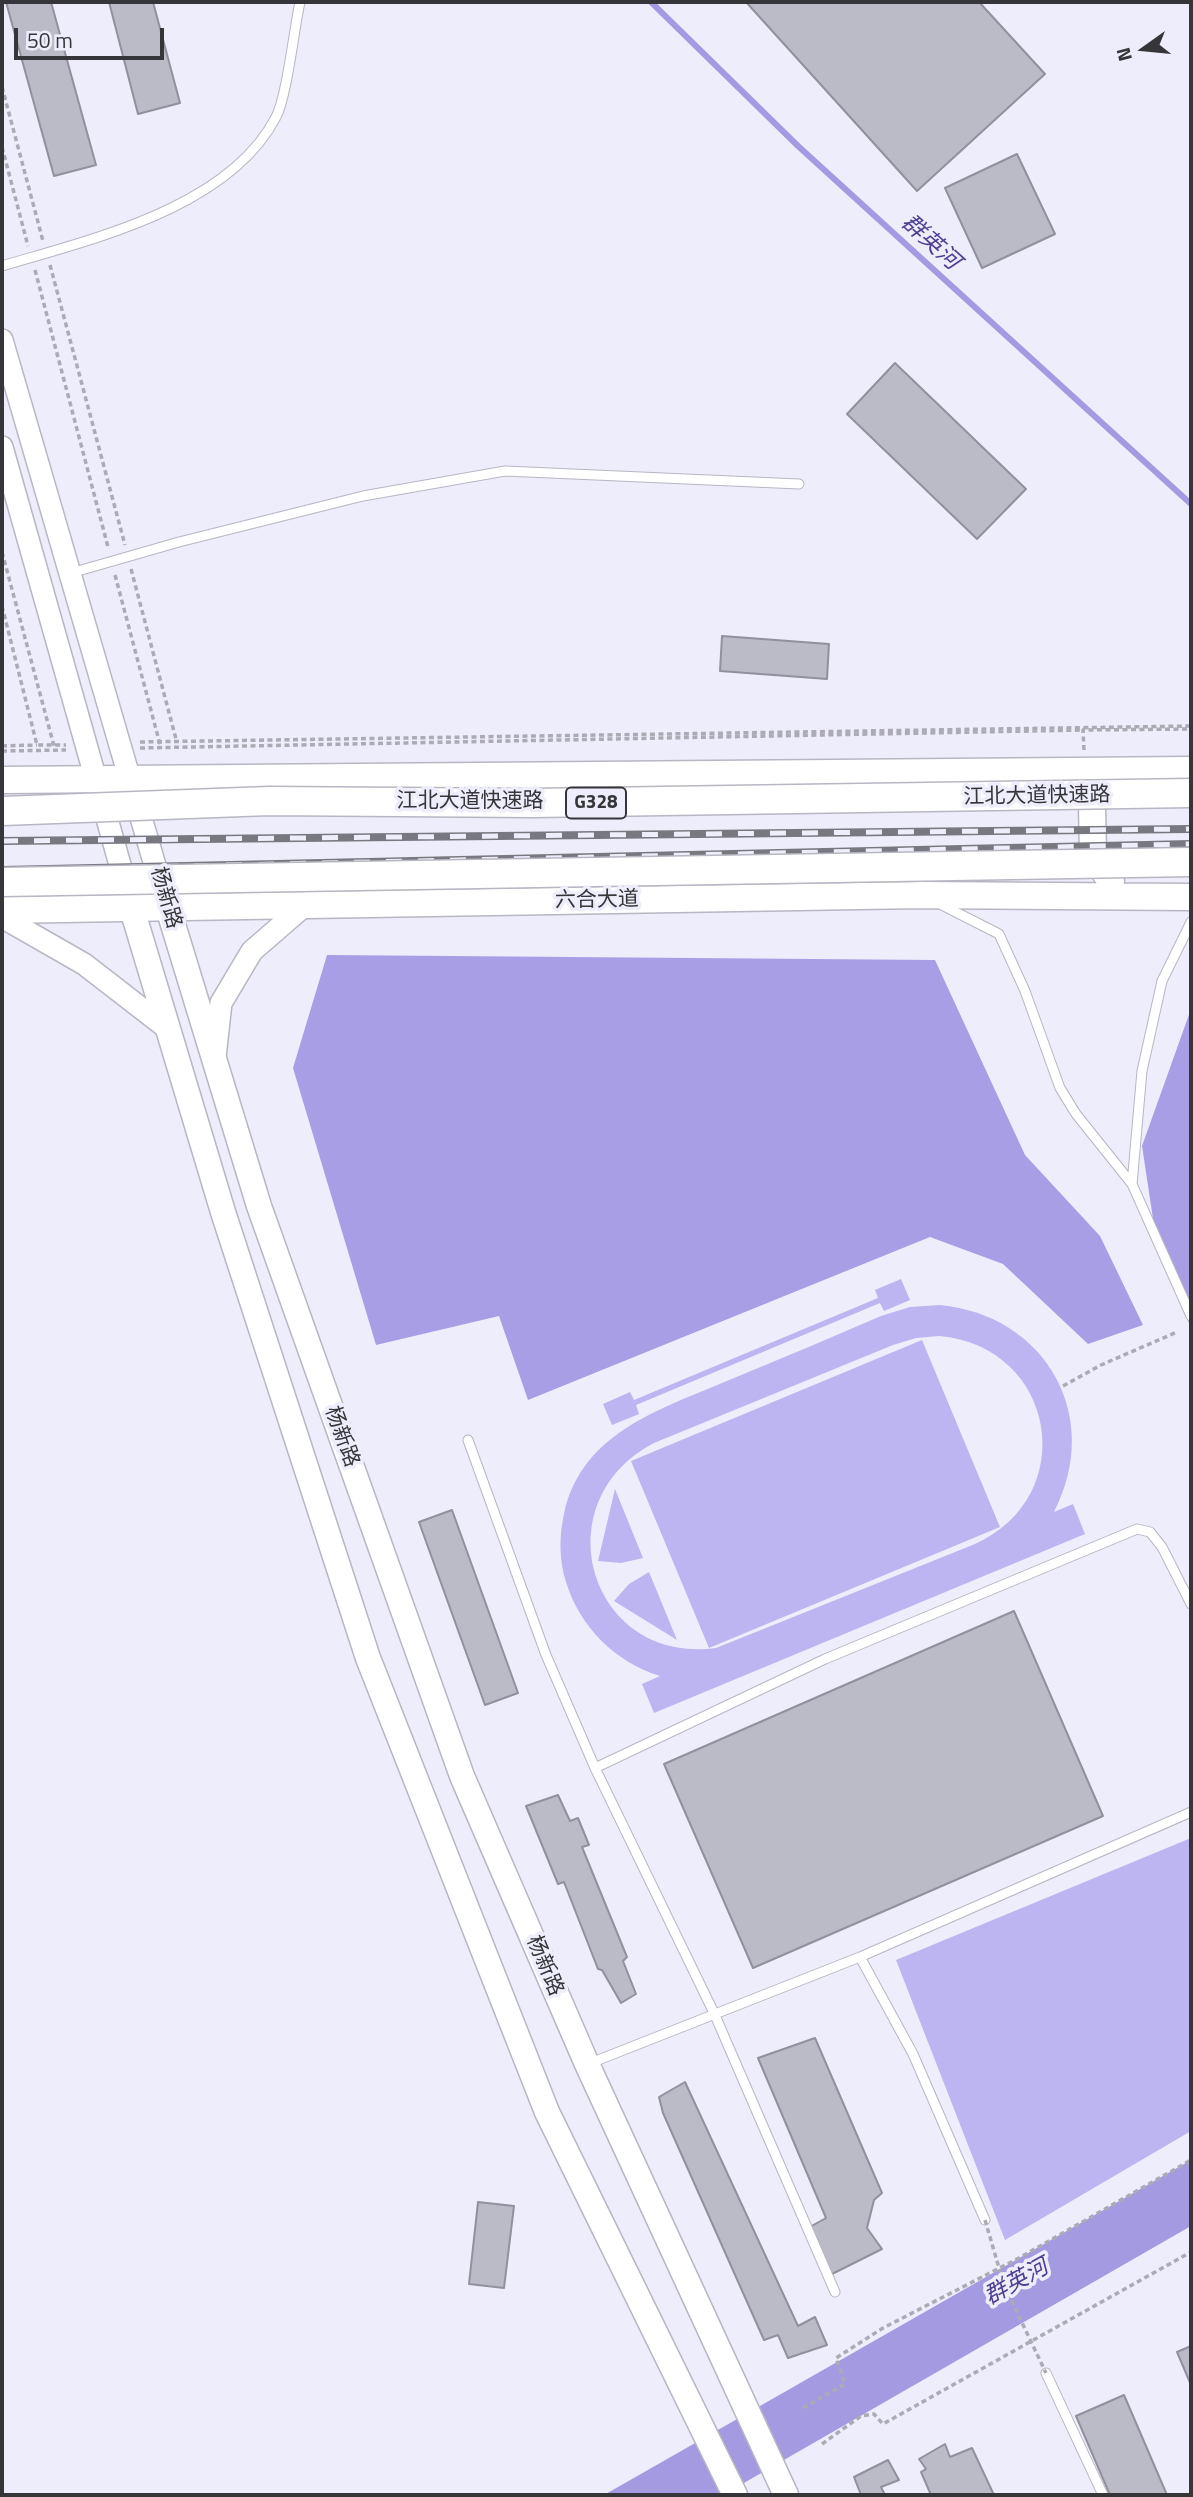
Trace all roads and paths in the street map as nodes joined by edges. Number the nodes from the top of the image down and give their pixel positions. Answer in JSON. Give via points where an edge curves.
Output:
{"nodes":[{"id":1,"x":299,"y":2,"type":"edge"},
{"id":2,"x":2,"y":87,"type":"edge"},
{"id":3,"x":2,"y":146,"type":"edge"},
{"id":4,"x":46,"y":253,"type":"junction"},
{"id":5,"x":31,"y":257,"type":"junction"},
{"id":6,"x":2,"y":267,"type":"edge"},
{"id":7,"x":2,"y":340,"type":"edge"},
{"id":8,"x":2,"y":447,"type":"edge"},
{"id":9,"x":799,"y":484,"type":"dead end"},
{"id":10,"x":2,"y":552,"type":"edge"},
{"id":11,"x":128,"y":557,"type":"junction"},
{"id":12,"x":111,"y":561,"type":"junction"},
{"id":13,"x":70,"y":573,"type":"junction"},
{"id":14,"x":1191,"y":726,"type":"edge"},
{"id":15,"x":1083,"y":730,"type":"dead end"},
{"id":16,"x":37,"y":745,"type":"dead end"},
{"id":17,"x":161,"y":748,"type":"junction"},
{"id":18,"x":2,"y":749,"type":"edge"},
{"id":19,"x":89,"y":749,"type":"junction"},
{"id":20,"x":123,"y":749,"type":"junction"},
{"id":21,"x":55,"y":750,"type":"junction"},
{"id":22,"x":1191,"y":770,"type":"edge"},
{"id":23,"x":1119,"y":771,"type":"junction"},
{"id":24,"x":132,"y":777,"type":"junction"},
{"id":25,"x":97,"y":779,"type":"junction"},
{"id":26,"x":2,"y":780,"type":"edge"},
{"id":27,"x":1191,"y":793,"type":"edge"},
{"id":28,"x":2,"y":811,"type":"edge"},
{"id":29,"x":1191,"y":862,"type":"edge"},
{"id":30,"x":2,"y":882,"type":"edge"},
{"id":31,"x":920,"y":895,"type":"junction"},
{"id":32,"x":1191,"y":897,"type":"edge"},
{"id":33,"x":1122,"y":898,"type":"junction"},
{"id":34,"x":304,"y":906,"type":"junction"},
{"id":35,"x":168,"y":908,"type":"junction"},
{"id":36,"x":132,"y":909,"type":"junction"},
{"id":37,"x":2,"y":910,"type":"edge"},
{"id":38,"x":2,"y":917,"type":"edge"},
{"id":39,"x":1191,"y":922,"type":"edge"},
{"id":40,"x":168,"y":1029,"type":"junction"},
{"id":41,"x":215,"y":1063,"type":"junction"},
{"id":42,"x":1132,"y":1184,"type":"junction"},
{"id":43,"x":1191,"y":1316,"type":"edge"},
{"id":44,"x":1177,"y":1332,"type":"dead end"},
{"id":45,"x":1063,"y":1386,"type":"dead end"},
{"id":46,"x":468,"y":1440,"type":"dead end"},
{"id":47,"x":1191,"y":1604,"type":"edge"},
{"id":48,"x":595,"y":1768,"type":"junction"},
{"id":49,"x":1191,"y":1812,"type":"edge"},
{"id":50,"x":860,"y":1957,"type":"junction"},
{"id":51,"x":713,"y":2013,"type":"junction"},
{"id":52,"x":587,"y":2064,"type":"junction"},
{"id":53,"x":1191,"y":2160,"type":"edge"},
{"id":54,"x":985,"y":2220,"type":"joint"},
{"id":55,"x":1191,"y":2252,"type":"edge"},
{"id":56,"x":835,"y":2292,"type":"dead end"},
{"id":57,"x":1046,"y":2372,"type":"joint"},
{"id":58,"x":803,"y":2408,"type":"dead end"},
{"id":59,"x":822,"y":2444,"type":"dead end"},
{"id":60,"x":735,"y":2495,"type":"edge"},
{"id":61,"x":786,"y":2495,"type":"edge"},
{"id":62,"x":1103,"y":2495,"type":"edge"}],
"edges":[{"from":1,"to":4,"type":"lane","via":[[278,115],[253,153],[201,192],[122,229]]},
{"from":2,"to":4,"type":"path"},
{"from":3,"to":5,"type":"path"},
{"from":4,"to":5,"type":"lane"},
{"from":4,"to":11,"type":"path"},
{"from":5,"to":6,"type":"lane"},
{"from":5,"to":12,"type":"path"},
{"from":7,"to":13,"type":"street","name":"杨新路"},
{"from":8,"to":19,"type":"street","name":"杨新路"},
{"from":9,"to":11,"type":"lane","via":[[505,471],[363,496]]},
{"from":10,"to":21,"type":"path"},
{"from":11,"to":12,"type":"lane"},
{"from":11,"to":14,"type":"path","via":[[176,739]]},
{"from":12,"to":13,"type":"lane"},
{"from":12,"to":17,"type":"path"},
{"from":13,"to":20,"type":"street","name":"杨新路"},
{"from":15,"to":17,"type":"path"},
{"from":16,"to":18,"type":"path"},
{"from":17,"to":20,"type":"path"},
{"from":18,"to":21,"type":"path"},
{"from":19,"to":21,"type":"path"},
{"from":19,"to":25,"type":"street","name":"杨新路"},
{"from":20,"to":24,"type":"street","name":"杨新路"},
{"from":22,"to":23,"type":"main road","number":"G328"},
{"from":23,"to":24,"type":"main road","number":"G328"},
{"from":23,"to":33,"type":"main road","via":[[1093,805],[1093,855]]},
{"from":24,"to":25,"type":"main road","number":"G328"},
{"from":24,"to":35,"type":"street","name":"杨新路"},
{"from":25,"to":26,"type":"main road","number":"G328"},
{"from":25,"to":36,"type":"street","name":"杨新路"},
{"from":27,"to":28,"type":"highway","name":"江北大道快速路","number":"G328","bridge":true,"via":[[586,803],[269,801]]},
{"from":29,"to":30,"type":"highway","bridge":true},
{"from":31,"to":33,"type":"main road","name":"六合大道"},
{"from":31,"to":34,"type":"main road","name":"六合大道"},
{"from":31,"to":42,"type":"lane","via":[[999,934],[1060,1088]]},
{"from":32,"to":33,"type":"main road","name":"六合大道"},
{"from":34,"to":35,"type":"main road","name":"六合大道"},
{"from":34,"to":41,"type":"street","via":[[252,951],[221,1003]]},
{"from":35,"to":36,"type":"main road","name":"六合大道"},
{"from":35,"to":41,"type":"main road","name":"杨新路"},
{"from":36,"to":37,"type":"main road","name":"六合大道"},
{"from":36,"to":40,"type":"main road","name":"杨新路"},
{"from":38,"to":40,"type":"street","via":[[84,964]]},
{"from":39,"to":42,"type":"lane","via":[[1162,981],[1142,1071]]},
{"from":40,"to":60,"type":"main road","name":"杨新路","via":[[368,1658],[547,2112]]},
{"from":41,"to":52,"type":"main road","name":"杨新路","via":[[259,1206],[461,1776]]},
{"from":42,"to":43,"type":"lane"},
{"from":44,"to":45,"type":"path","via":[[1101,1364]]},
{"from":46,"to":48,"type":"lane","via":[[546,1656]]},
{"from":47,"to":48,"type":"lane","via":[[1162,1547],[1150,1532],[1137,1529],[825,1659]]},
{"from":48,"to":51,"type":"lane"},
{"from":49,"to":50,"type":"lane"},
{"from":50,"to":51,"type":"lane"},
{"from":50,"to":54,"type":"lane","via":[[914,2054]]},
{"from":51,"to":52,"type":"lane"},
{"from":51,"to":56,"type":"lane"},
{"from":52,"to":61,"type":"main road","name":"杨新路"},
{"from":53,"to":58,"type":"path","via":[[836,2358],[845,2384]]},
{"from":54,"to":57,"type":"path","bridge":true,"via":[[1004,2285]]},
{"from":55,"to":59,"type":"path","via":[[883,2424],[874,2414],[860,2416]]},
{"from":57,"to":62,"type":"lane"}]}
